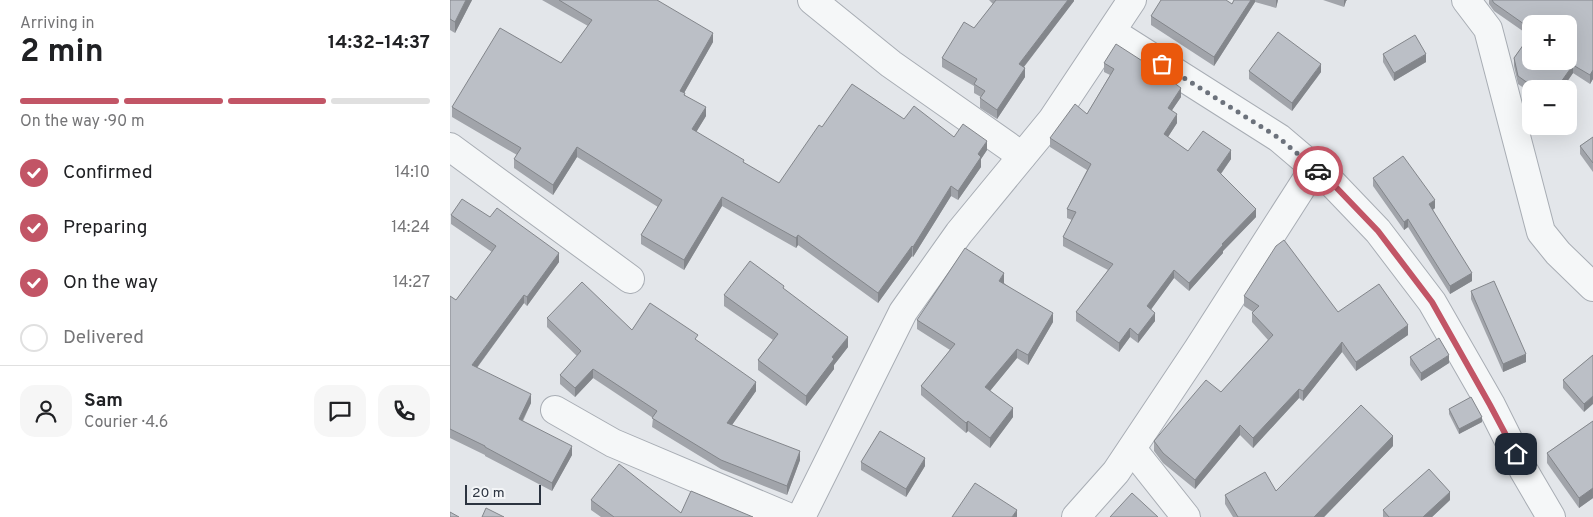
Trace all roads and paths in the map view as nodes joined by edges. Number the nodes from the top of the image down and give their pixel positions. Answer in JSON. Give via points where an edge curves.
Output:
{"nodes":[{"id":1,"x":812,"y":0,"type":"edge"},
{"id":2,"x":1132,"y":0,"type":"edge"},
{"id":3,"x":1466,"y":0,"type":"edge"},
{"id":4,"x":1112,"y":32,"type":"junction"},
{"id":5,"x":450,"y":148,"type":"edge"},
{"id":6,"x":1022,"y":156,"type":"junction"},
{"id":7,"x":1314,"y":168,"type":"junction"},
{"id":8,"x":630,"y":280,"type":"dead end"},
{"id":9,"x":1593,"y":287,"type":"edge"},
{"id":10,"x":555,"y":410,"type":"dead end"},
{"id":11,"x":1132,"y":449,"type":"junction"},
{"id":12,"x":806,"y":514,"type":"edge"},
{"id":13,"x":1076,"y":517,"type":"edge"},
{"id":14,"x":1186,"y":517,"type":"edge"},
{"id":15,"x":1551,"y":517,"type":"edge"}],
"edges":[{"from":1,"to":6,"type":"street","via":[[891,64]]},
{"from":2,"to":4,"type":"street"},
{"from":3,"to":9,"type":"street","via":[[1488,29],[1541,232]]},
{"from":4,"to":6,"type":"street","via":[[1052,120]]},
{"from":4,"to":7,"type":"street","via":[[1279,138]]},
{"from":5,"to":8,"type":"street"},
{"from":6,"to":12,"type":"street","via":[[959,233],[903,312]]},
{"from":7,"to":11,"type":"street"},
{"from":7,"to":15,"type":"street","via":[[1378,231],[1432,302]]},
{"from":10,"to":12,"type":"street","via":[[613,443]]},
{"from":11,"to":13,"type":"street"},
{"from":11,"to":14,"type":"street"}]}
